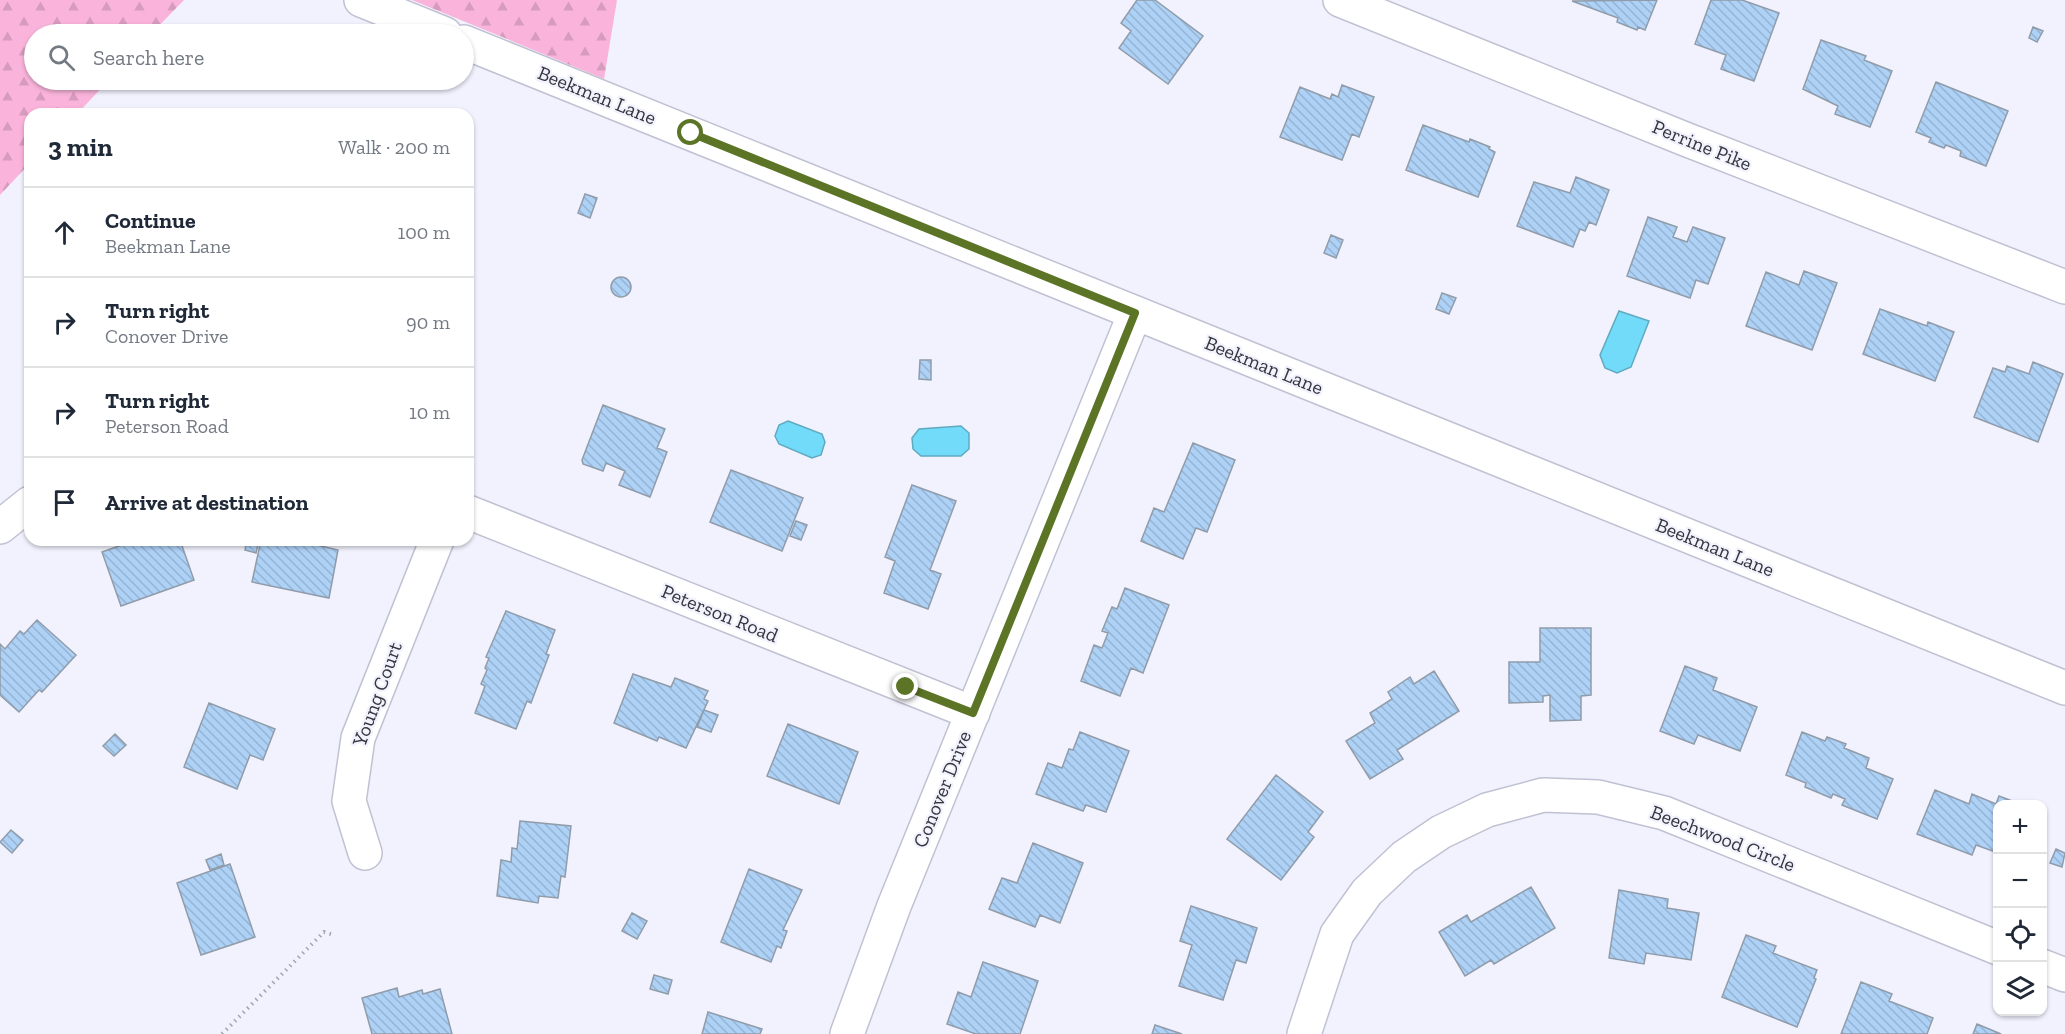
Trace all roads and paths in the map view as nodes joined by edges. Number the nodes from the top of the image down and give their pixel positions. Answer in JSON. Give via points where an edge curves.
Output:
{"nodes":[{"id":1,"x":361,"y":0,"type":"edge"},
{"id":2,"x":1340,"y":0,"type":"edge"},
{"id":3,"x":420,"y":24,"type":"edge"},
{"id":4,"x":474,"y":46,"type":"edge"},
{"id":5,"x":2065,"y":287,"type":"edge"},
{"id":6,"x":1135,"y":313,"type":"junction"},
{"id":7,"x":24,"y":509,"type":"edge"},
{"id":8,"x":474,"y":514,"type":"edge"},
{"id":9,"x":0,"y":527,"type":"edge"},
{"id":10,"x":434,"y":546,"type":"edge"},
{"id":11,"x":2065,"y":688,"type":"edge"},
{"id":12,"x":973,"y":713,"type":"junction"},
{"id":13,"x":365,"y":853,"type":"dead end"},
{"id":14,"x":334,"y":935,"type":"dead end"},
{"id":15,"x":1993,"y":946,"type":"edge"},
{"id":16,"x":2047,"y":968,"type":"edge"},
{"id":17,"x":2065,"y":975,"type":"edge"},
{"id":18,"x":222,"y":1034,"type":"edge"},
{"id":19,"x":847,"y":1034,"type":"edge"},
{"id":20,"x":1304,"y":1034,"type":"edge"}],
"edges":[{"from":1,"to":3,"type":"street"},
{"from":2,"to":5,"type":"street","name":"Perrine Pike"},
{"from":4,"to":6,"type":"street","name":"Beekman Lane"},
{"from":6,"to":11,"type":"street","name":"Beekman Lane"},
{"from":6,"to":12,"type":"street","name":"Conover Drive"},
{"from":7,"to":9,"type":"street"},
{"from":8,"to":12,"type":"street","name":"Peterson Road"},
{"from":10,"to":13,"type":"street","name":"Young Court","via":[[358,738],[349,801]]},
{"from":12,"to":19,"type":"street","name":"Conover Drive","via":[[894,906]]},
{"from":14,"to":18,"type":"path","via":[[324,932]]},
{"from":15,"to":20,"type":"street","name":"Beechwood Circle","via":[[1664,813],[1598,797],[1543,795],[1487,810],[1441,832],[1404,857],[1367,892],[1337,934]]},
{"from":16,"to":17,"type":"street"}]}
